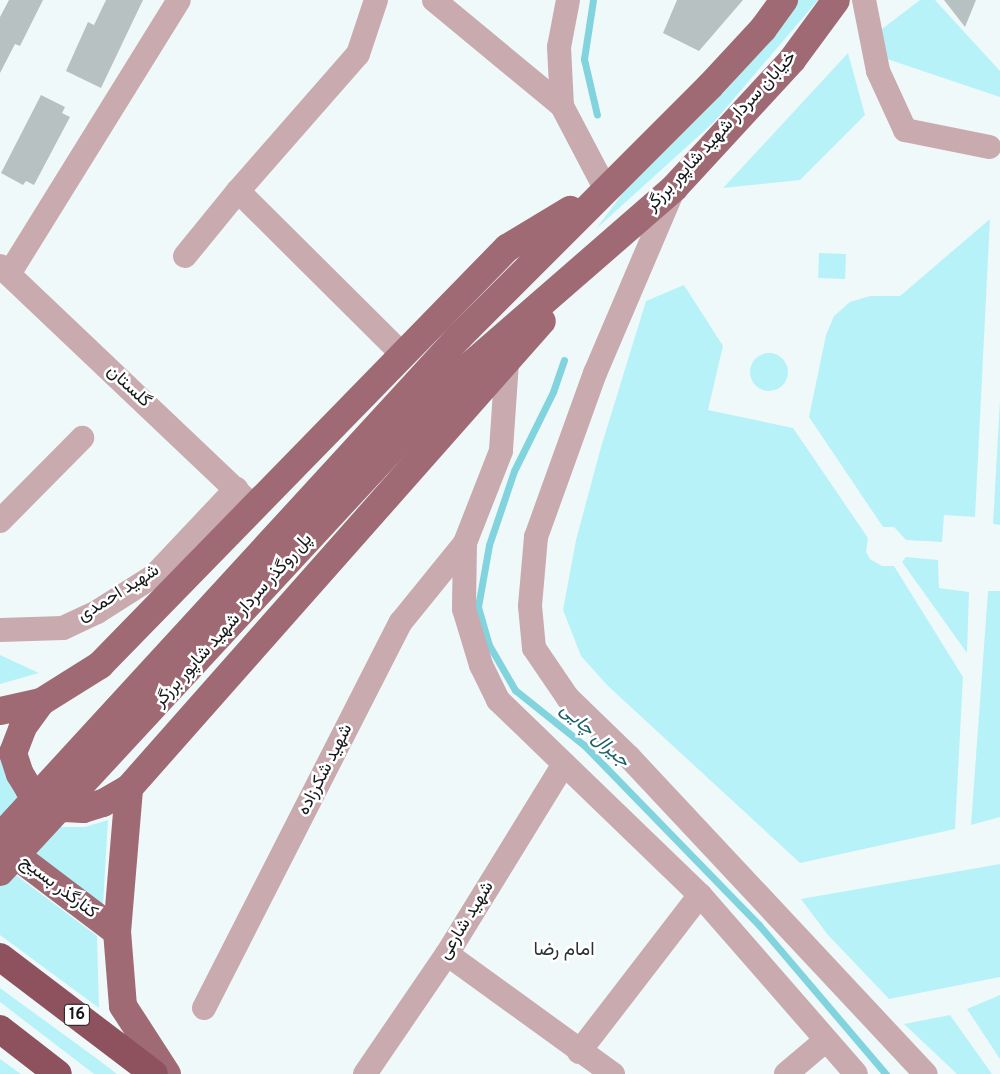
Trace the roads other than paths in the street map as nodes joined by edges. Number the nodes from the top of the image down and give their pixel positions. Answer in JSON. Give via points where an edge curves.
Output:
{"nodes":[{"id":1,"x":179,"y":0,"type":"edge"},
{"id":2,"x":376,"y":0,"type":"edge"},
{"id":3,"x":434,"y":0,"type":"edge"},
{"id":4,"x":568,"y":0,"type":"edge"},
{"id":5,"x":784,"y":0,"type":"edge"},
{"id":6,"x":836,"y":0,"type":"edge"},
{"id":7,"x":864,"y":0,"type":"edge"},
{"id":8,"x":562,"y":106,"type":"junction"},
{"id":9,"x":989,"y":147,"type":"dead end"},
{"id":10,"x":605,"y":188,"type":"junction"},
{"id":11,"x":674,"y":188,"type":"junction"},
{"id":12,"x":238,"y":191,"type":"junction"},
{"id":13,"x":598,"y":254,"type":"junction"},
{"id":14,"x":185,"y":256,"type":"dead end"},
{"id":15,"x":4,"y":270,"type":"edge"},
{"id":16,"x":402,"y":356,"type":"junction"},
{"id":17,"x":507,"y":362,"type":"junction"},
{"id":18,"x":82,"y":438,"type":"dead end"},
{"id":19,"x":236,"y":489,"type":"junction"},
{"id":20,"x":255,"y":508,"type":"junction"},
{"id":21,"x":0,"y":521,"type":"edge"},
{"id":22,"x":465,"y":543,"type":"junction"},
{"id":23,"x":0,"y":630,"type":"edge"},
{"id":24,"x":41,"y":702,"type":"junction"},
{"id":25,"x":144,"y":702,"type":"junction"},
{"id":26,"x":0,"y":711,"type":"edge"},
{"id":27,"x":564,"y":764,"type":"junction"},
{"id":28,"x":129,"y":788,"type":"junction"},
{"id":29,"x":0,"y":837,"type":"edge"},
{"id":30,"x":0,"y":844,"type":"edge"},
{"id":31,"x":0,"y":872,"type":"edge"},
{"id":32,"x":700,"y":895,"type":"junction"},
{"id":33,"x":117,"y":932,"type":"junction"},
{"id":34,"x":447,"y":954,"type":"junction"},
{"id":35,"x":0,"y":957,"type":"edge"},
{"id":36,"x":204,"y":1008,"type":"dead end"},
{"id":37,"x":0,"y":1029,"type":"edge"},
{"id":38,"x":826,"y":1040,"type":"junction"},
{"id":39,"x":579,"y":1052,"type":"junction"},
{"id":40,"x":58,"y":1074,"type":"edge"},
{"id":41,"x":154,"y":1074,"type":"edge"},
{"id":42,"x":167,"y":1074,"type":"edge"},
{"id":43,"x":365,"y":1074,"type":"edge"},
{"id":44,"x":614,"y":1074,"type":"edge"},
{"id":45,"x":786,"y":1074,"type":"edge"},
{"id":46,"x":856,"y":1074,"type":"edge"},
{"id":47,"x":926,"y":1074,"type":"edge"}],
"edges":[{"from":1,"to":15,"type":"street"},
{"from":2,"to":12,"type":"street","via":[[358,54]]},
{"from":3,"to":8,"type":"street"},
{"from":4,"to":8,"type":"street","via":[[559,47]]},
{"from":5,"to":10,"type":"main road","via":[[710,86]]},
{"from":6,"to":11,"type":"main road","name":"خیابان سردار شهید شاپور برزگر","via":[[792,60]]},
{"from":7,"to":9,"type":"street","via":[[878,71],[905,130]]},
{"from":8,"to":10,"type":"street"},
{"from":10,"to":16,"type":"main road","via":[[507,248]]},
{"from":10,"to":25,"type":"main road","name":"پل روگذر سردار شهید شاپور برزگر","via":[[460,337]]},
{"from":11,"to":13,"type":"main road","name":"خیابان سردار شهید شاپور برزگر"},
{"from":11,"to":47,"type":"street","via":[[595,373],[536,537],[530,606],[534,648],[568,698],[629,757]]},
{"from":12,"to":14,"type":"street"},
{"from":12,"to":16,"type":"street"},
{"from":13,"to":17,"type":"main road"},
{"from":13,"to":25,"type":"main road","name":"پل روگذر سردار شهید شاپور برزگر","via":[[466,368]]},
{"from":15,"to":19,"type":"street","name":"گلستان"},
{"from":16,"to":20,"type":"main road"},
{"from":17,"to":22,"type":"street","via":[[501,451]]},
{"from":17,"to":28,"type":"main road"},
{"from":18,"to":21,"type":"street"},
{"from":19,"to":20,"type":"street","name":"گلستان"},
{"from":19,"to":23,"type":"street","name":"شهید احمدی","via":[[154,576],[98,612],[63,628]]},
{"from":20,"to":24,"type":"main road","via":[[100,665]]},
{"from":22,"to":27,"type":"street","via":[[464,609],[481,665],[498,700]]},
{"from":22,"to":36,"type":"street","name":"شهید شکرزاده","via":[[401,622]]},
{"from":24,"to":26,"type":"main road"},
{"from":24,"to":28,"type":"main road","via":[[23,726],[14,753],[20,774],[30,789],[45,802],[83,809],[103,804]]},
{"from":25,"to":29,"type":"main road","name":"پل روگذر سردار شهید شاپور برزگر"},
{"from":25,"to":31,"type":"main road","name":"پل روگذر سردار شهید شاپور برزگر"},
{"from":27,"to":32,"type":"street"},
{"from":27,"to":34,"type":"street","name":"شهید شارعی"},
{"from":28,"to":33,"type":"main road"},
{"from":30,"to":33,"type":"main road","name":"کنارگذر بسیج"},
{"from":32,"to":38,"type":"street"},
{"from":32,"to":39,"type":"street"},
{"from":33,"to":42,"type":"main road","via":[[123,1006]]},
{"from":34,"to":39,"type":"street"},
{"from":34,"to":43,"type":"street","name":"شهید شارعی"},
{"from":35,"to":41,"type":"highway","number":"16"},
{"from":37,"to":40,"type":"highway"},
{"from":38,"to":45,"type":"street"},
{"from":38,"to":46,"type":"street"},
{"from":39,"to":44,"type":"street"}]}
